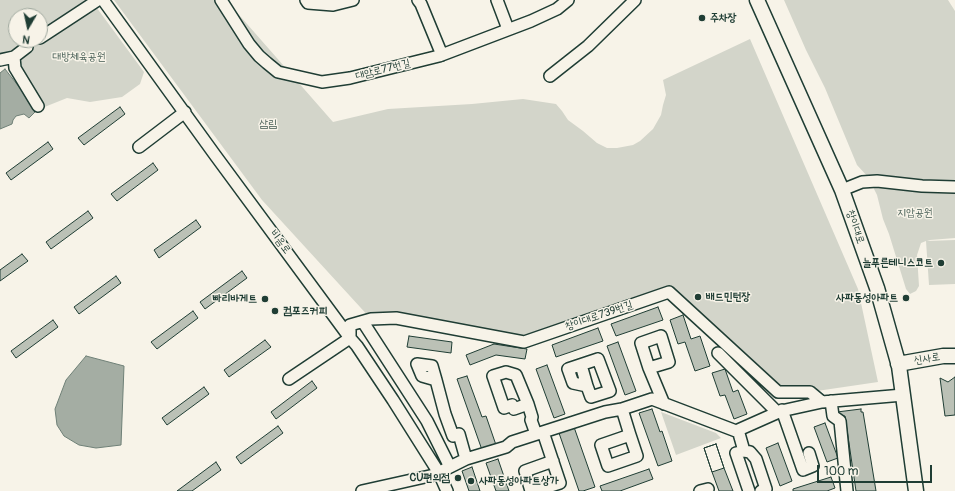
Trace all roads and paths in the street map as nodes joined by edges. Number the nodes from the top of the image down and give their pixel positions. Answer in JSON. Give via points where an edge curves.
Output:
{"nodes":[{"id":1,"x":98,"y":0,"type":"edge"},
{"id":2,"x":103,"y":0,"type":"edge"},
{"id":3,"x":306,"y":0,"type":"edge"},
{"id":4,"x":353,"y":0,"type":"edge"},
{"id":5,"x":418,"y":0,"type":"edge"},
{"id":6,"x":497,"y":0,"type":"edge"},
{"id":7,"x":568,"y":0,"type":"edge"},
{"id":8,"x":635,"y":0,"type":"edge"},
{"id":9,"x":757,"y":0,"type":"edge"},
{"id":10,"x":223,"y":1,"type":"edge"},
{"id":11,"x":508,"y":29,"type":"junction"},
{"id":12,"x":48,"y":33,"type":"edge"},
{"id":13,"x":22,"y":48,"type":"edge"},
{"id":14,"x":442,"y":55,"type":"junction"},
{"id":15,"x":14,"y":57,"type":"junction"},
{"id":16,"x":0,"y":60,"type":"edge"},
{"id":17,"x":550,"y":76,"type":"dead end"},
{"id":18,"x":38,"y":106,"type":"dead end"},
{"id":19,"x":185,"y":112,"type":"junction"},
{"id":20,"x":139,"y":147,"type":"dead end"},
{"id":21,"x":955,"y":188,"type":"edge"},
{"id":22,"x":842,"y":190,"type":"junction"},
{"id":23,"x":363,"y":322,"type":"junction"},
{"id":24,"x":350,"y":338,"type":"junction"},
{"id":25,"x":718,"y":353,"type":"dead end"},
{"id":26,"x":955,"y":356,"type":"edge"},
{"id":27,"x":898,"y":364,"type":"junction"},
{"id":28,"x":649,"y":368,"type":"dead end"},
{"id":29,"x":289,"y":380,"type":"dead end"},
{"id":30,"x":436,"y":380,"type":"dead end"},
{"id":31,"x":600,"y":394,"type":"junction"},
{"id":32,"x":903,"y":395,"type":"junction"},
{"id":33,"x":826,"y":401,"type":"junction"},
{"id":34,"x":528,"y":404,"type":"dead end"},
{"id":35,"x":664,"y":404,"type":"junction"},
{"id":36,"x":622,"y":408,"type":"junction"},
{"id":37,"x":780,"y":411,"type":"junction"},
{"id":38,"x":605,"y":412,"type":"junction"},
{"id":39,"x":738,"y":430,"type":"junction"},
{"id":40,"x":540,"y":433,"type":"junction"},
{"id":41,"x":630,"y":435,"type":"dead end"},
{"id":42,"x":744,"y":451,"type":"junction"},
{"id":43,"x":808,"y":453,"type":"dead end"},
{"id":44,"x":466,"y":459,"type":"junction"},
{"id":45,"x":553,"y":461,"type":"junction"},
{"id":46,"x":450,"y":467,"type":"junction"},
{"id":47,"x":439,"y":473,"type":"junction"},
{"id":48,"x":362,"y":491,"type":"edge"},
{"id":49,"x":447,"y":491,"type":"edge"},
{"id":50,"x":531,"y":491,"type":"edge"},
{"id":51,"x":535,"y":491,"type":"edge"},
{"id":52,"x":749,"y":491,"type":"edge"},
{"id":53,"x":761,"y":491,"type":"edge"},
{"id":54,"x":847,"y":491,"type":"edge"},
{"id":55,"x":916,"y":491,"type":"edge"}],
"edges":[{"from":1,"to":12,"type":"street"},
{"from":2,"to":19,"type":"street","name":"비음로"},
{"from":3,"to":4,"type":"street","via":[[308,3],[332,5]]},
{"from":5,"to":14,"type":"street"},
{"from":6,"to":11,"type":"street"},
{"from":7,"to":11,"type":"street","name":"대암로77번길","via":[[557,9]]},
{"from":8,"to":17,"type":"street","via":[[588,46]]},
{"from":9,"to":22,"type":"main road","name":"창이대로"},
{"from":10,"to":14,"type":"street","name":"대암로77번길","via":[[258,56],[278,72],[322,82],[350,78]]},
{"from":11,"to":14,"type":"street","name":"대암로77번길"},
{"from":13,"to":15,"type":"street"},
{"from":15,"to":16,"type":"street"},
{"from":15,"to":18,"type":"street","via":[[15,68]]},
{"from":19,"to":20,"type":"street"},
{"from":19,"to":24,"type":"street","name":"비음로"},
{"from":21,"to":22,"type":"street","via":[[877,181],[862,182]]},
{"from":22,"to":27,"type":"main road","name":"창이대로","via":[[876,288]]},
{"from":23,"to":24,"type":"street","name":"창이대로739번길","via":[[350,325]]},
{"from":23,"to":33,"type":"street","name":"창이대로739번길","via":[[371,319],[396,318],[524,342],[669,292],[778,392],[810,392]]},
{"from":23,"to":46,"type":"street","via":[[427,421]]},
{"from":24,"to":29,"type":"street"},
{"from":24,"to":47,"type":"street","name":"비음로","via":[[394,400]]},
{"from":25,"to":37,"type":"street"},
{"from":26,"to":27,"type":"main road","name":"신사로"},
{"from":27,"to":32,"type":"main road","name":"창이대로"},
{"from":28,"to":35,"type":"street"},
{"from":30,"to":44,"type":"street","via":[[444,414],[453,436],[458,434]]},
{"from":31,"to":31,"type":"street","via":[[610,391],[598,358],[568,369],[573,383],[587,386],[591,397]]},
{"from":31,"to":38,"type":"street"},
{"from":32,"to":33,"type":"street"},
{"from":32,"to":55,"type":"main road","name":"창이대로"},
{"from":33,"to":37,"type":"street"},
{"from":33,"to":54,"type":"street","via":[[833,416],[840,421]]},
{"from":34,"to":40,"type":"street","via":[[531,420]]},
{"from":35,"to":36,"type":"street","via":[[652,399]]},
{"from":35,"to":39,"type":"street"},
{"from":36,"to":38,"type":"street"},
{"from":36,"to":41,"type":"street"},
{"from":37,"to":39,"type":"street"},
{"from":37,"to":43,"type":"street","via":[[803,470],[813,466]]},
{"from":38,"to":40,"type":"street"},
{"from":39,"to":42,"type":"street"},
{"from":40,"to":44,"type":"street"},
{"from":40,"to":45,"type":"street"},
{"from":42,"to":52,"type":"street","via":[[736,453]]},
{"from":42,"to":53,"type":"street","via":[[750,452],[756,459],[766,489]]},
{"from":44,"to":46,"type":"street"},
{"from":45,"to":50,"type":"street","via":[[525,471]]},
{"from":45,"to":51,"type":"street","via":[[560,483]]},
{"from":46,"to":47,"type":"street"},
{"from":47,"to":48,"type":"street","via":[[427,478]]},
{"from":47,"to":49,"type":"street","name":"비음로"}]}
